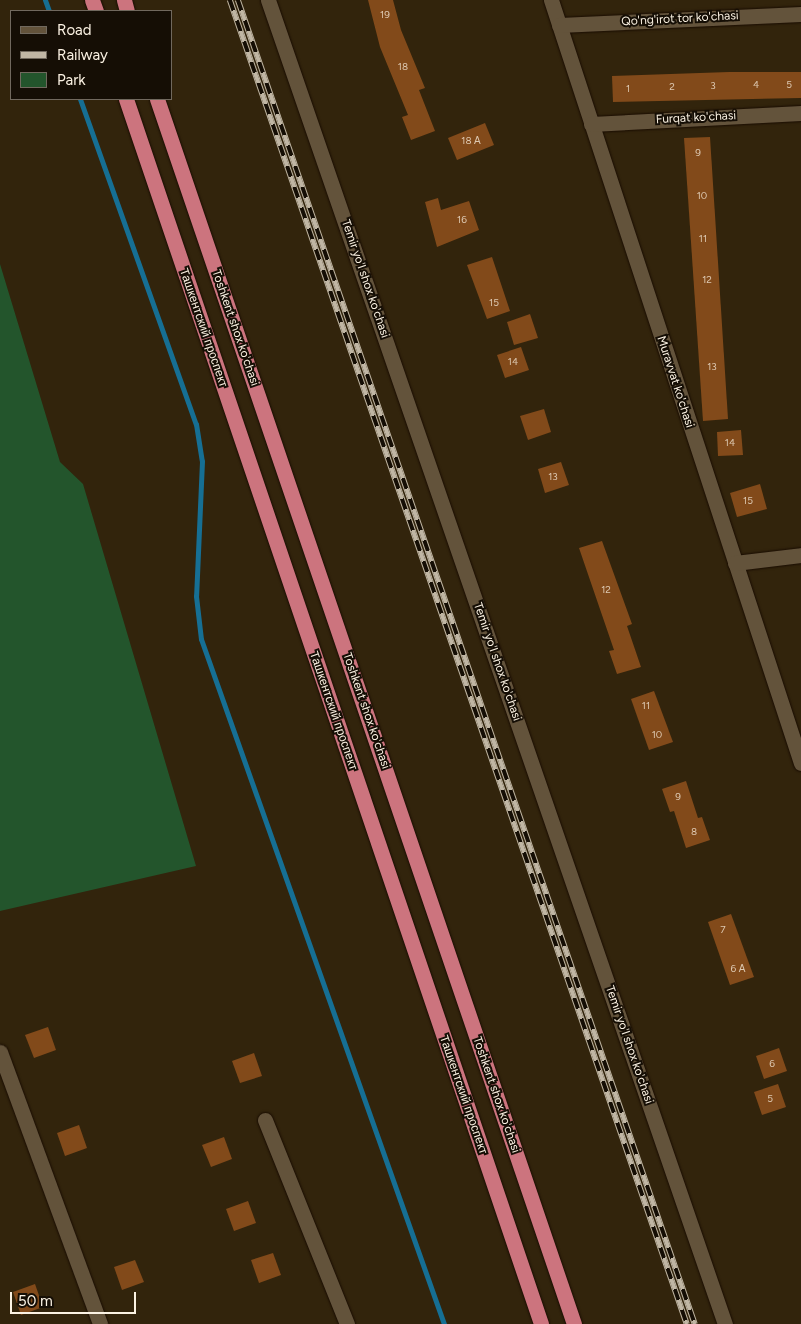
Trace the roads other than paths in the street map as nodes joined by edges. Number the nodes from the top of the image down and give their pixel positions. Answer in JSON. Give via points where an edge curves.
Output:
{"nodes":[{"id":1,"x":268,"y":0,"type":"edge"},
{"id":2,"x":551,"y":0,"type":"edge"},
{"id":3,"x":801,"y":14,"type":"edge"},
{"id":4,"x":559,"y":25,"type":"junction"},
{"id":5,"x":126,"y":100,"type":"edge"},
{"id":6,"x":157,"y":100,"type":"edge"},
{"id":7,"x":801,"y":113,"type":"edge"},
{"id":8,"x":591,"y":124,"type":"junction"},
{"id":9,"x":801,"y":555,"type":"edge"},
{"id":10,"x":735,"y":563,"type":"junction"},
{"id":11,"x":801,"y":763,"type":"edge"},
{"id":12,"x":0,"y":1052,"type":"edge"},
{"id":13,"x":265,"y":1120,"type":"dead end"},
{"id":14,"x":100,"y":1324,"type":"edge"},
{"id":15,"x":347,"y":1324,"type":"edge"},
{"id":16,"x":541,"y":1324,"type":"edge"},
{"id":17,"x":574,"y":1324,"type":"edge"},
{"id":18,"x":725,"y":1324,"type":"edge"}],
"edges":[{"from":1,"to":18,"type":"street","name":"Temir yo'l shox ko'chasi"},
{"from":2,"to":4,"type":"street","name":"Muravvat ko'chasi"},
{"from":3,"to":4,"type":"street","name":"Qo'ng'irot tor ko'chasi"},
{"from":4,"to":8,"type":"street","name":"Muravvat ko'chasi"},
{"from":5,"to":16,"type":"highway","name":"Ташкентский проспект"},
{"from":6,"to":17,"type":"highway","name":"Toshkent shox ko'chasi"},
{"from":7,"to":8,"type":"street","name":"Furqat ko'chasi"},
{"from":8,"to":10,"type":"street","name":"Muravvat ko'chasi"},
{"from":9,"to":10,"type":"street"},
{"from":10,"to":11,"type":"street","name":"Muravvat ko'chasi"},
{"from":12,"to":14,"type":"street"},
{"from":13,"to":15,"type":"street"}]}
